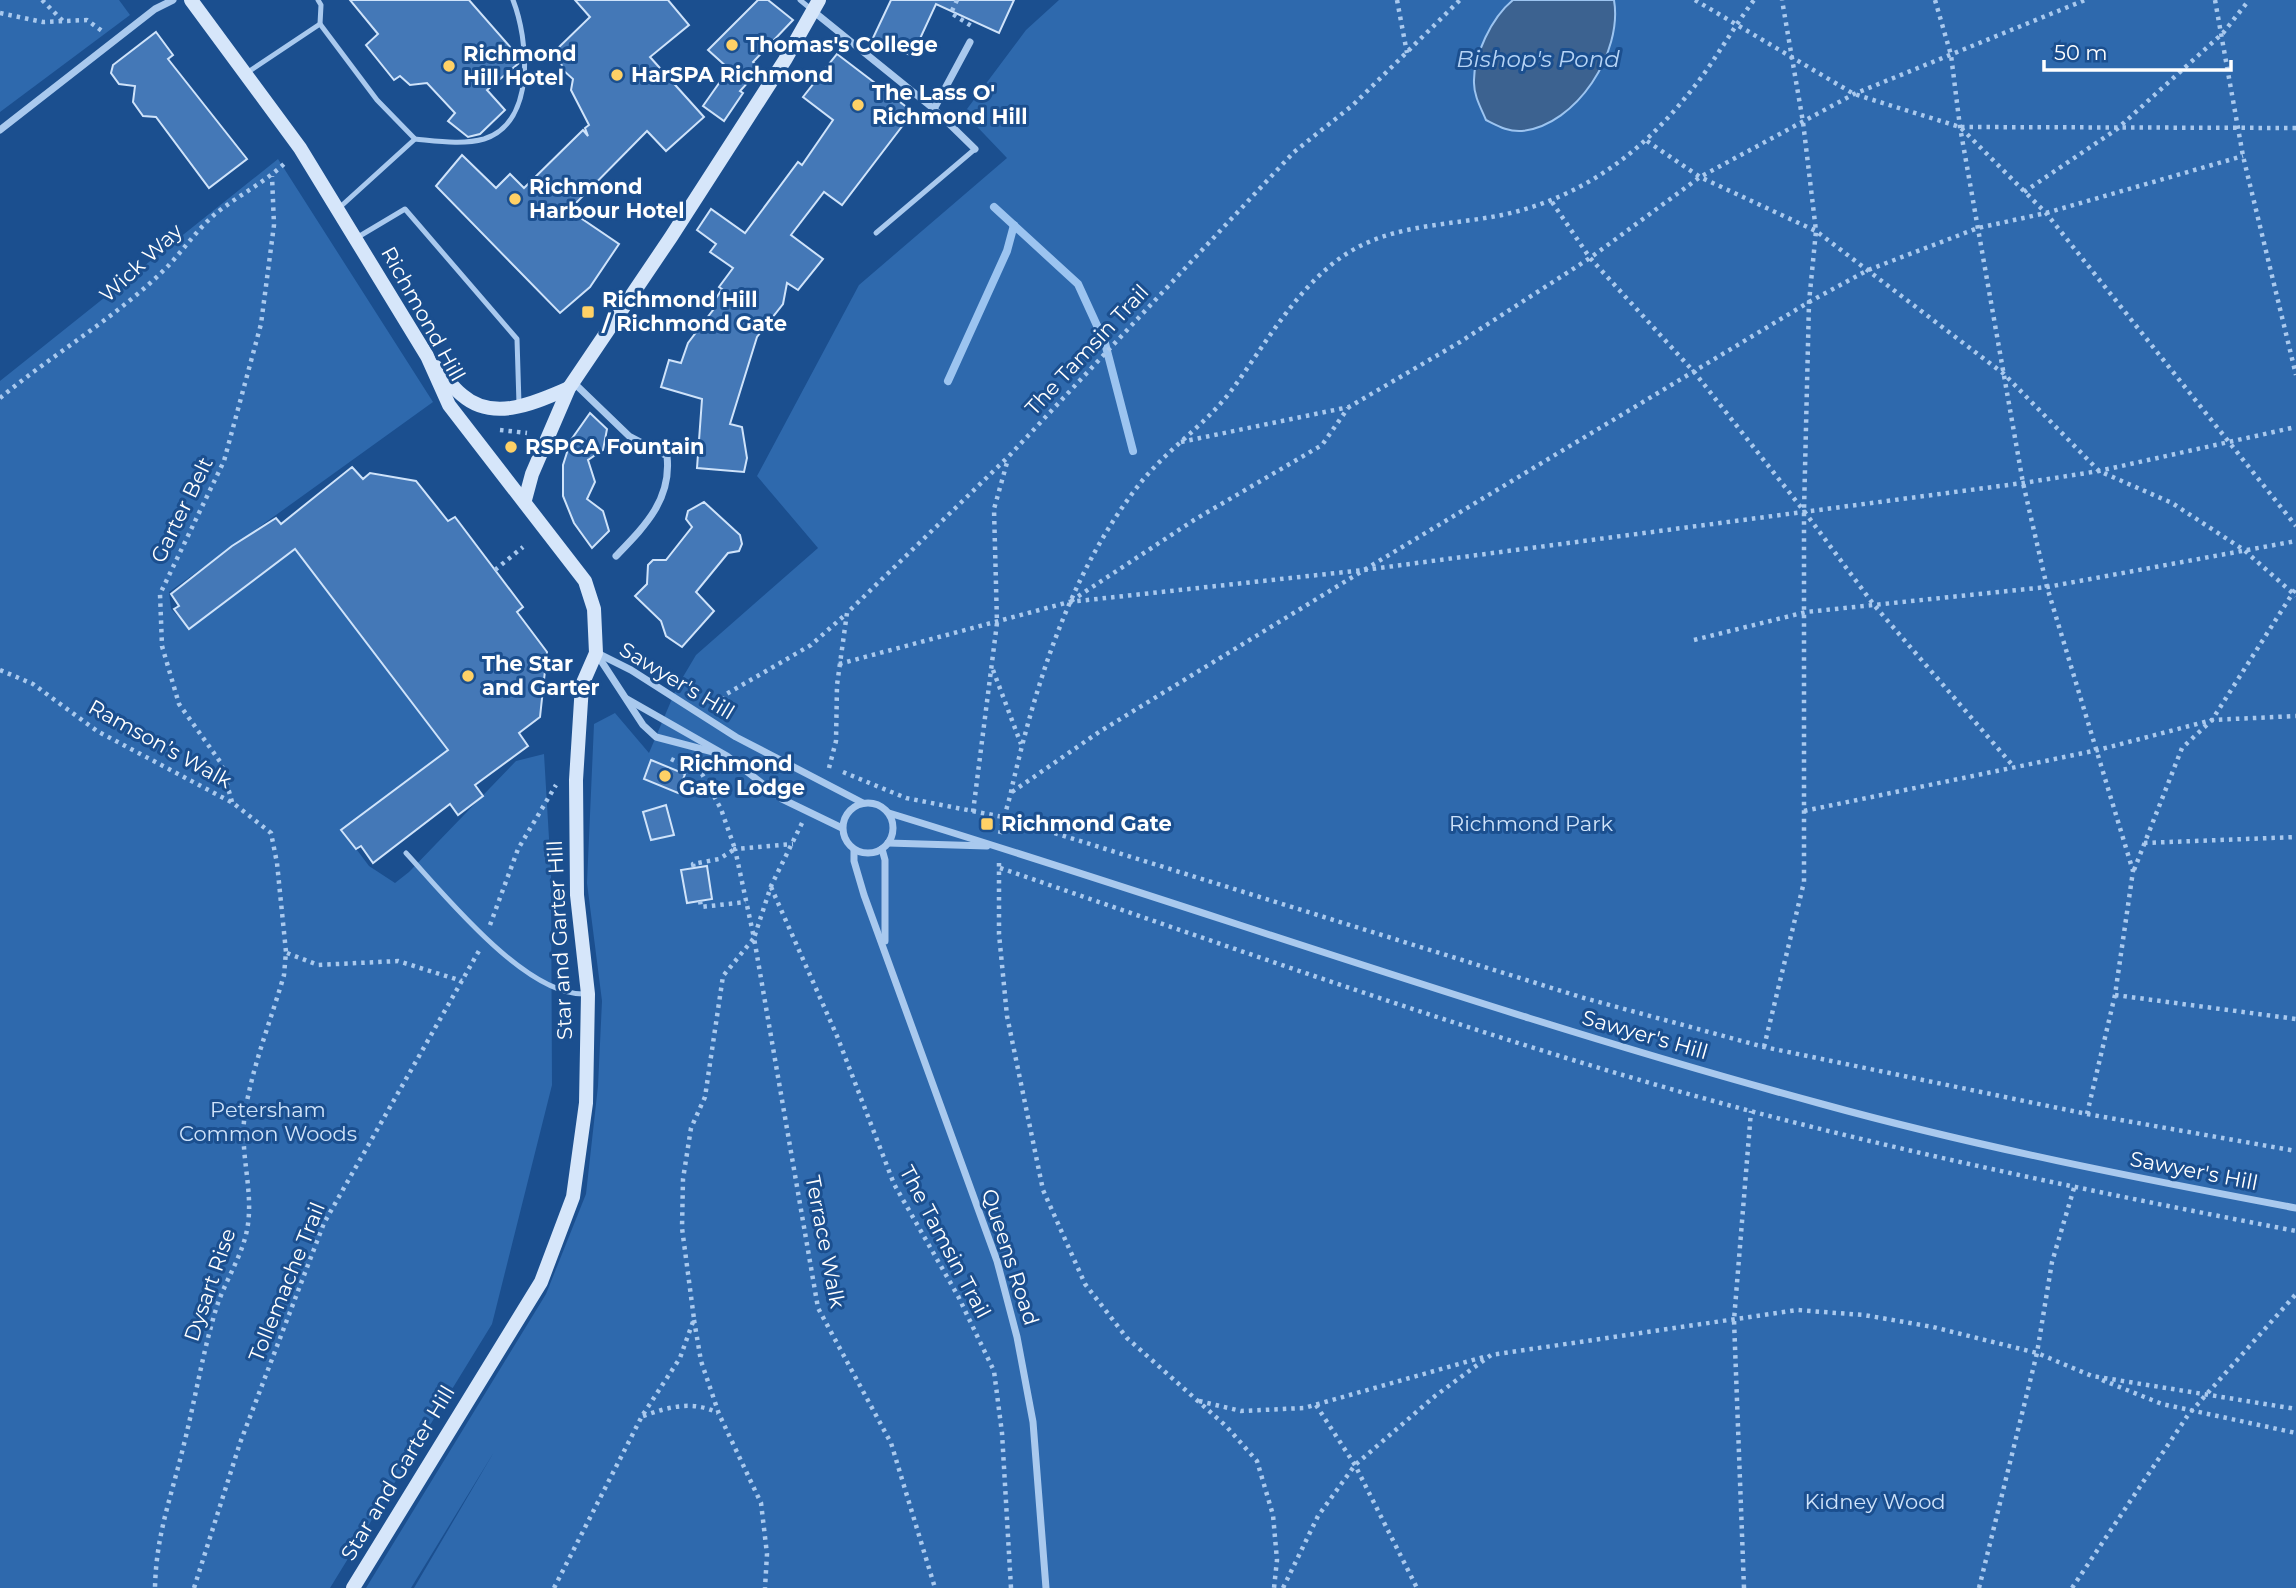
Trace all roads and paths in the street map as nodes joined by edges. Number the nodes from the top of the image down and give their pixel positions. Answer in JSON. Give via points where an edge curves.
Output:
{"nodes":[{"id":1,"x":42,"y":0,"type":"edge"},
{"id":2,"x":173,"y":0,"type":"edge"},
{"id":3,"x":191,"y":0,"type":"edge"},
{"id":4,"x":318,"y":0,"type":"edge"},
{"id":5,"x":513,"y":0,"type":"edge"},
{"id":6,"x":800,"y":0,"type":"edge"},
{"id":7,"x":957,"y":0,"type":"edge"},
{"id":8,"x":1397,"y":0,"type":"edge"},
{"id":9,"x":1460,"y":0,"type":"edge"},
{"id":10,"x":1695,"y":0,"type":"edge"},
{"id":11,"x":1754,"y":0,"type":"edge"},
{"id":12,"x":1782,"y":0,"type":"edge"},
{"id":13,"x":1936,"y":0,"type":"edge"},
{"id":14,"x":2085,"y":0,"type":"edge"},
{"id":15,"x":2215,"y":0,"type":"edge"},
{"id":16,"x":2249,"y":0,"type":"edge"},
{"id":17,"x":816,"y":6,"type":"edge"},
{"id":18,"x":0,"y":13,"type":"edge"},
{"id":19,"x":63,"y":21,"type":"junction"},
{"id":20,"x":320,"y":24,"type":"junction"},
{"id":21,"x":1736,"y":24,"type":"junction"},
{"id":22,"x":2223,"y":33,"type":"junction"},
{"id":23,"x":119,"y":36,"type":"junction"},
{"id":24,"x":970,"y":42,"type":"joint"},
{"id":25,"x":1407,"y":53,"type":"junction"},
{"id":26,"x":1951,"y":55,"type":"junction"},
{"id":27,"x":1792,"y":59,"type":"junction"},
{"id":28,"x":245,"y":74,"type":"junction"},
{"id":29,"x":1854,"y":94,"type":"junction"},
{"id":30,"x":934,"y":109,"type":"junction"},
{"id":31,"x":1803,"y":122,"type":"junction"},
{"id":32,"x":2238,"y":126,"type":"junction"},
{"id":33,"x":1960,"y":127,"type":"junction"},
{"id":34,"x":2296,"y":128,"type":"edge"},
{"id":35,"x":2117,"y":129,"type":"junction"},
{"id":36,"x":0,"y":130,"type":"edge"},
{"id":37,"x":415,"y":139,"type":"junction"},
{"id":38,"x":1647,"y":141,"type":"junction"},
{"id":39,"x":300,"y":148,"type":"junction"},
{"id":40,"x":975,"y":149,"type":"joint"},
{"id":41,"x":2244,"y":156,"type":"junction"},
{"id":42,"x":272,"y":176,"type":"junction"},
{"id":43,"x":1700,"y":177,"type":"junction"},
{"id":44,"x":2024,"y":192,"type":"junction"},
{"id":45,"x":1552,"y":202,"type":"junction"},
{"id":46,"x":337,"y":210,"type":"junction"},
{"id":47,"x":2046,"y":213,"type":"junction"},
{"id":48,"x":1978,"y":228,"type":"junction"},
{"id":49,"x":1816,"y":230,"type":"junction"},
{"id":50,"x":876,"y":233,"type":"dead end"},
{"id":51,"x":356,"y":238,"type":"junction"},
{"id":52,"x":1590,"y":258,"type":"junction"},
{"id":53,"x":1868,"y":270,"type":"junction"},
{"id":54,"x":1809,"y":302,"type":"junction"},
{"id":55,"x":426,"y":356,"type":"junction"},
{"id":56,"x":1695,"y":373,"type":"junction"},
{"id":57,"x":2004,"y":374,"type":"junction"},
{"id":58,"x":2296,"y":375,"type":"edge"},
{"id":59,"x":571,"y":385,"type":"junction"},
{"id":60,"x":0,"y":398,"type":"edge"},
{"id":61,"x":519,"y":407,"type":"junction"},
{"id":62,"x":1349,"y":407,"type":"junction"},
{"id":63,"x":2296,"y":428,"type":"edge"},
{"id":64,"x":494,"y":429,"type":"dead end"},
{"id":65,"x":527,"y":433,"type":"dead end"},
{"id":66,"x":1180,"y":442,"type":"junction"},
{"id":67,"x":2228,"y":442,"type":"junction"},
{"id":68,"x":1009,"y":456,"type":"junction"},
{"id":69,"x":2099,"y":471,"type":"junction"},
{"id":70,"x":2023,"y":483,"type":"junction"},
{"id":71,"x":525,"y":500,"type":"junction"},
{"id":72,"x":1804,"y":511,"type":"junction"},
{"id":73,"x":2296,"y":526,"type":"edge"},
{"id":74,"x":2296,"y":541,"type":"edge"},
{"id":75,"x":523,"y":547,"type":"dead end"},
{"id":76,"x":2244,"y":550,"type":"junction"},
{"id":77,"x":616,"y":556,"type":"dead end"},
{"id":78,"x":495,"y":570,"type":"dead end"},
{"id":79,"x":1364,"y":570,"type":"junction"},
{"id":80,"x":2047,"y":587,"type":"junction"},
{"id":81,"x":2296,"y":589,"type":"edge"},
{"id":82,"x":2294,"y":595,"type":"edge"},
{"id":83,"x":1069,"y":602,"type":"junction"},
{"id":84,"x":1874,"y":605,"type":"junction"},
{"id":85,"x":1806,"y":612,"type":"junction"},
{"id":86,"x":847,"y":613,"type":"junction"},
{"id":87,"x":997,"y":623,"type":"junction"},
{"id":88,"x":1694,"y":640,"type":"dead end"},
{"id":89,"x":596,"y":653,"type":"junction"},
{"id":90,"x":839,"y":664,"type":"junction"},
{"id":91,"x":0,"y":670,"type":"edge"},
{"id":92,"x":992,"y":670,"type":"junction"},
{"id":93,"x":627,"y":699,"type":"junction"},
{"id":94,"x":715,"y":714,"type":"dead end"},
{"id":95,"x":2296,"y":716,"type":"edge"},
{"id":96,"x":2212,"y":720,"type":"junction"},
{"id":97,"x":1021,"y":747,"type":"junction"},
{"id":98,"x":2098,"y":750,"type":"junction"},
{"id":99,"x":727,"y":756,"type":"junction"},
{"id":100,"x":666,"y":757,"type":"dead end"},
{"id":101,"x":2014,"y":767,"type":"junction"},
{"id":102,"x":559,"y":779,"type":"dead end"},
{"id":103,"x":1011,"y":793,"type":"junction"},
{"id":104,"x":233,"y":803,"type":"junction"},
{"id":105,"x":863,"y":803,"type":"junction"},
{"id":106,"x":1804,"y":811,"type":"junction"},
{"id":107,"x":807,"y":812,"type":"junction"},
{"id":108,"x":973,"y":812,"type":"junction"},
{"id":109,"x":889,"y":813,"type":"junction"},
{"id":110,"x":1003,"y":817,"type":"junction"},
{"id":111,"x":842,"y":828,"type":"junction"},
{"id":112,"x":2296,"y":837,"type":"edge"},
{"id":113,"x":2144,"y":843,"type":"junction"},
{"id":114,"x":793,"y":844,"type":"junction"},
{"id":115,"x":885,"y":846,"type":"junction"},
{"id":116,"x":998,"y":846,"type":"junction"},
{"id":117,"x":735,"y":849,"type":"junction"},
{"id":118,"x":854,"y":850,"type":"junction"},
{"id":119,"x":406,"y":853,"type":"dead end"},
{"id":120,"x":694,"y":869,"type":"dead end"},
{"id":121,"x":2133,"y":871,"type":"junction"},
{"id":122,"x":771,"y":886,"type":"junction"},
{"id":123,"x":700,"y":901,"type":"dead end"},
{"id":124,"x":747,"y":902,"type":"junction"},
{"id":125,"x":754,"y":938,"type":"junction"},
{"id":126,"x":485,"y":939,"type":"junction"},
{"id":127,"x":886,"y":948,"type":"junction"},
{"id":128,"x":286,"y":953,"type":"junction"},
{"id":129,"x":462,"y":981,"type":"junction"},
{"id":130,"x":588,"y":994,"type":"junction"},
{"id":131,"x":2115,"y":995,"type":"junction"},
{"id":132,"x":2296,"y":1018,"type":"edge"},
{"id":133,"x":1764,"y":1047,"type":"junction"},
{"id":134,"x":1751,"y":1111,"type":"dead end"},
{"id":135,"x":2088,"y":1114,"type":"junction"},
{"id":136,"x":2296,"y":1151,"type":"edge"},
{"id":137,"x":2074,"y":1188,"type":"dead end"},
{"id":138,"x":2296,"y":1208,"type":"edge"},
{"id":139,"x":2296,"y":1294,"type":"edge"},
{"id":140,"x":694,"y":1319,"type":"junction"},
{"id":141,"x":1734,"y":1320,"type":"junction"},
{"id":142,"x":2036,"y":1353,"type":"junction"},
{"id":143,"x":1491,"y":1355,"type":"junction"},
{"id":144,"x":2092,"y":1376,"type":"junction"},
{"id":145,"x":2203,"y":1396,"type":"junction"},
{"id":146,"x":1198,"y":1401,"type":"junction"},
{"id":147,"x":1316,"y":1405,"type":"junction"},
{"id":148,"x":2296,"y":1409,"type":"edge"},
{"id":149,"x":2192,"y":1410,"type":"junction"},
{"id":150,"x":719,"y":1414,"type":"junction"},
{"id":151,"x":642,"y":1416,"type":"junction"},
{"id":152,"x":2296,"y":1433,"type":"edge"},
{"id":153,"x":1355,"y":1465,"type":"junction"},
{"id":154,"x":155,"y":1588,"type":"edge"},
{"id":155,"x":194,"y":1588,"type":"edge"},
{"id":156,"x":353,"y":1588,"type":"edge"},
{"id":157,"x":554,"y":1588,"type":"edge"},
{"id":158,"x":765,"y":1588,"type":"edge"},
{"id":159,"x":935,"y":1588,"type":"edge"},
{"id":160,"x":1011,"y":1588,"type":"edge"},
{"id":161,"x":1046,"y":1588,"type":"edge"},
{"id":162,"x":1274,"y":1588,"type":"edge"},
{"id":163,"x":1283,"y":1588,"type":"edge"},
{"id":164,"x":1417,"y":1588,"type":"edge"},
{"id":165,"x":1744,"y":1588,"type":"edge"},
{"id":166,"x":1979,"y":1588,"type":"edge"},
{"id":167,"x":2073,"y":1588,"type":"edge"}],
"edges":[{"from":1,"to":19,"type":"path"},
{"from":2,"to":23,"type":"street"},
{"from":3,"to":28,"type":"main road","name":"Richmond Hill"},
{"from":4,"to":20,"type":"lane"},
{"from":5,"to":37,"type":"lane","via":[[527,59],[520,96],[503,127],[472,142]]},
{"from":6,"to":17,"type":"lane"},
{"from":7,"to":24,"type":"path","via":[[951,13],[973,27]]},
{"from":8,"to":25,"type":"path"},
{"from":9,"to":25,"type":"path","name":"The Tamsin Trail"},
{"from":10,"to":21,"type":"path"},
{"from":11,"to":21,"type":"path"},
{"from":12,"to":27,"type":"path"},
{"from":13,"to":26,"type":"path"},
{"from":14,"to":26,"type":"path"},
{"from":15,"to":22,"type":"path"},
{"from":16,"to":22,"type":"path"},
{"from":17,"to":30,"type":"street"},
{"from":17,"to":59,"type":"main road","via":[[671,237]]},
{"from":18,"to":19,"type":"path","via":[[43,22]]},
{"from":19,"to":23,"type":"path","via":[[87,20]]},
{"from":20,"to":28,"type":"lane"},
{"from":20,"to":37,"type":"lane","via":[[377,100]]},
{"from":21,"to":27,"type":"path"},
{"from":21,"to":38,"type":"path","via":[[1686,97]]},
{"from":22,"to":32,"type":"path"},
{"from":22,"to":35,"type":"path"},
{"from":23,"to":36,"type":"street"},
{"from":24,"to":30,"type":"street"},
{"from":25,"to":68,"type":"path","name":"The Tamsin Trail","via":[[1353,105],[1294,152]]},
{"from":26,"to":29,"type":"path"},
{"from":26,"to":33,"type":"path"},
{"from":27,"to":29,"type":"path"},
{"from":27,"to":31,"type":"path"},
{"from":28,"to":39,"type":"main road","name":"Richmond Hill"},
{"from":29,"to":31,"type":"path"},
{"from":29,"to":33,"type":"path"},
{"from":30,"to":40,"type":"street"},
{"from":31,"to":43,"type":"path"},
{"from":31,"to":49,"type":"path"},
{"from":32,"to":34,"type":"path"},
{"from":32,"to":35,"type":"path"},
{"from":32,"to":41,"type":"path"},
{"from":33,"to":35,"type":"path"},
{"from":33,"to":44,"type":"path"},
{"from":33,"to":48,"type":"path"},
{"from":35,"to":44,"type":"path"},
{"from":37,"to":46,"type":"lane"},
{"from":38,"to":43,"type":"path"},
{"from":38,"to":45,"type":"path","via":[[1604,174]]},
{"from":39,"to":42,"type":"path","name":"Wick Way"},
{"from":39,"to":46,"type":"main road","name":"Richmond Hill"},
{"from":40,"to":50,"type":"lane"},
{"from":41,"to":47,"type":"path"},
{"from":41,"to":58,"type":"path"},
{"from":42,"to":60,"type":"path","name":"Wick Way","via":[[224,207],[168,266]]},
{"from":42,"to":104,"type":"path","name":"Garter Belt","via":[[275,225],[261,324],[224,461],[160,594],[162,646],[179,704],[221,763]]},
{"from":43,"to":49,"type":"path"},
{"from":43,"to":52,"type":"path"},
{"from":44,"to":47,"type":"path"},
{"from":45,"to":52,"type":"path"},
{"from":45,"to":66,"type":"path","via":[[1390,234],[1351,251],[1314,281],[1228,394]]},
{"from":46,"to":51,"type":"main road","name":"Richmond Hill"},
{"from":47,"to":48,"type":"path"},
{"from":47,"to":67,"type":"path"},
{"from":48,"to":53,"type":"path"},
{"from":48,"to":57,"type":"path"},
{"from":49,"to":53,"type":"path"},
{"from":49,"to":54,"type":"path"},
{"from":51,"to":55,"type":"main road","name":"Richmond Hill"},
{"from":51,"to":61,"type":"lane","via":[[405,209],[517,339]]},
{"from":52,"to":56,"type":"path"},
{"from":52,"to":62,"type":"path"},
{"from":53,"to":54,"type":"path"},
{"from":53,"to":57,"type":"path"},
{"from":54,"to":56,"type":"path"},
{"from":54,"to":72,"type":"path"},
{"from":55,"to":61,"type":"main road","via":[[463,397],[495,410]]},
{"from":55,"to":71,"type":"main road","name":"Richmond Hill","via":[[449,405]]},
{"from":56,"to":72,"type":"path"},
{"from":56,"to":79,"type":"path"},
{"from":57,"to":69,"type":"path"},
{"from":57,"to":70,"type":"path"},
{"from":59,"to":61,"type":"main road"},
{"from":59,"to":71,"type":"main road"},
{"from":59,"to":77,"type":"street","via":[[629,436],[667,456],[664,489],[653,517]]},
{"from":62,"to":66,"type":"path"},
{"from":62,"to":83,"type":"path","via":[[1322,445],[1194,520]]},
{"from":63,"to":67,"type":"path"},
{"from":64,"to":65,"type":"path"},
{"from":66,"to":83,"type":"path","via":[[1116,515]]},
{"from":67,"to":69,"type":"path"},
{"from":67,"to":73,"type":"path"},
{"from":68,"to":86,"type":"path","name":"The Tamsin Trail"},
{"from":68,"to":87,"type":"path","via":[[994,509]]},
{"from":69,"to":70,"type":"path"},
{"from":69,"to":76,"type":"path","via":[[2172,503]]},
{"from":70,"to":72,"type":"path"},
{"from":70,"to":80,"type":"path"},
{"from":71,"to":89,"type":"main road","name":"Richmond Hill","via":[[585,581],[594,609]]},
{"from":72,"to":79,"type":"path"},
{"from":72,"to":84,"type":"path"},
{"from":72,"to":85,"type":"path"},
{"from":74,"to":76,"type":"path"},
{"from":75,"to":78,"type":"path"},
{"from":76,"to":80,"type":"path"},
{"from":76,"to":82,"type":"path"},
{"from":79,"to":83,"type":"path"},
{"from":79,"to":103,"type":"path","via":[[1099,732]]},
{"from":80,"to":84,"type":"path"},
{"from":80,"to":98,"type":"path"},
{"from":81,"to":82,"type":"path"},
{"from":82,"to":96,"type":"path"},
{"from":83,"to":87,"type":"path"},
{"from":83,"to":97,"type":"path"},
{"from":84,"to":85,"type":"path"},
{"from":84,"to":101,"type":"path"},
{"from":85,"to":88,"type":"path"},
{"from":85,"to":106,"type":"path"},
{"from":86,"to":90,"type":"path"},
{"from":86,"to":94,"type":"path","name":"The Tamsin Trail","via":[[811,645],[723,696]]},
{"from":87,"to":90,"type":"path"},
{"from":87,"to":92,"type":"path"},
{"from":89,"to":93,"type":"street","name":"Sawyer's Hill"},
{"from":89,"to":105,"type":"street","name":"Sawyer's Hill","via":[[736,737]]},
{"from":89,"to":130,"type":"main road","name":"Star and Garter Hill","via":[[582,685],[574,826]]},
{"from":90,"to":108,"type":"path","via":[[836,741],[830,767],[906,798]]},
{"from":91,"to":104,"type":"path","name":"Ramson’s Walk","via":[[33,684],[97,731]]},
{"from":92,"to":97,"type":"path"},
{"from":92,"to":108,"type":"path"},
{"from":93,"to":99,"type":"street","name":"Sawyer's Hill"},
{"from":93,"to":99,"type":"street","via":[[656,737]]},
{"from":95,"to":96,"type":"path"},
{"from":96,"to":98,"type":"path"},
{"from":96,"to":113,"type":"path","via":[[2182,748]]},
{"from":97,"to":103,"type":"path"},
{"from":98,"to":101,"type":"path"},
{"from":98,"to":121,"type":"path"},
{"from":99,"to":107,"type":"street","name":"Sawyer's Hill","via":[[782,799]]},
{"from":100,"to":117,"type":"path","via":[[702,774]]},
{"from":101,"to":106,"type":"path"},
{"from":102,"to":126,"type":"path","name":"Tollemache Trail","via":[[518,849]]},
{"from":103,"to":110,"type":"path"},
{"from":104,"to":128,"type":"path","name":"Dysart Rise","via":[[271,832]]},
{"from":105,"to":109,"type":"street"},
{"from":105,"to":111,"type":"street","via":[[848,812]]},
{"from":106,"to":133,"type":"path","via":[[1804,882]]},
{"from":107,"to":111,"type":"street","name":"Sawyer's Hill"},
{"from":107,"to":114,"type":"path"},
{"from":108,"to":110,"type":"path"},
{"from":109,"to":115,"type":"street","via":[[893,829]]},
{"from":109,"to":116,"type":"street","name":"Sawyer's Hill"},
{"from":110,"to":116,"type":"path"},
{"from":110,"to":133,"type":"path","via":[[1584,998]]},
{"from":111,"to":118,"type":"street"},
{"from":112,"to":113,"type":"path"},
{"from":113,"to":121,"type":"path"},
{"from":114,"to":117,"type":"path"},
{"from":114,"to":122,"type":"path"},
{"from":115,"to":116,"type":"street","name":"Sawyer's Hill"},
{"from":115,"to":118,"type":"street","via":[[867,854]]},
{"from":115,"to":127,"type":"street","name":"Queens Road"},
{"from":116,"to":138,"type":"street","name":"Sawyer's Hill","via":[[1571,1032],[1824,1105],[2080,1167]]},
{"from":116,"to":146,"type":"path","via":[[999,934],[1007,1016],[1043,1190],[1085,1284],[1127,1338]]},
{"from":117,"to":120,"type":"path","via":[[719,859],[693,864]]},
{"from":117,"to":124,"type":"path"},
{"from":118,"to":127,"type":"street","name":"Queens Road","via":[[864,895]]},
{"from":119,"to":126,"type":"lane"},
{"from":121,"to":131,"type":"path"},
{"from":122,"to":125,"type":"path","name":"Terrace Walk"},
{"from":122,"to":160,"type":"path","name":"The Tamsin Trail","via":[[837,1036],[894,1185],[958,1296],[994,1371]]},
{"from":123,"to":124,"type":"path","via":[[701,906]]},
{"from":124,"to":125,"type":"path"},
{"from":125,"to":140,"type":"path","via":[[723,976],[707,1086],[691,1128],[682,1228]]},
{"from":125,"to":159,"type":"path","name":"Terrace Walk","via":[[818,1308],[891,1443]]},
{"from":126,"to":129,"type":"path","name":"Tollemache Trail"},
{"from":126,"to":130,"type":"lane","via":[[510,961],[571,995]]},
{"from":127,"to":161,"type":"street","name":"Queens Road","via":[[997,1261],[1017,1337],[1033,1422]]},
{"from":128,"to":129,"type":"path","via":[[318,965],[398,961]]},
{"from":128,"to":154,"type":"path","name":"Dysart Rise","via":[[284,975],[245,1112],[242,1154],[248,1224],[198,1372],[184,1447],[158,1537]]},
{"from":129,"to":155,"type":"path","name":"Tollemache Trail","via":[[324,1223],[240,1443]]},
{"from":130,"to":156,"type":"main road","name":"Star and Garter Hill","via":[[586,1102],[573,1198],[541,1282]]},
{"from":131,"to":132,"type":"path"},
{"from":131,"to":135,"type":"path"},
{"from":133,"to":135,"type":"path"},
{"from":134,"to":141,"type":"path"},
{"from":135,"to":136,"type":"path"},
{"from":137,"to":142,"type":"path","via":[[2052,1262]]},
{"from":139,"to":145,"type":"path"},
{"from":140,"to":150,"type":"path","via":[[701,1361]]},
{"from":140,"to":151,"type":"path","via":[[680,1357]]},
{"from":141,"to":142,"type":"path","via":[[1797,1310],[1864,1314]]},
{"from":141,"to":143,"type":"path"},
{"from":141,"to":165,"type":"path"},
{"from":142,"to":144,"type":"path"},
{"from":142,"to":166,"type":"path"},
{"from":143,"to":147,"type":"path"},
{"from":143,"to":153,"type":"path"},
{"from":144,"to":145,"type":"path"},
{"from":144,"to":149,"type":"path","via":[[2162,1404]]},
{"from":145,"to":148,"type":"path"},
{"from":145,"to":149,"type":"path"},
{"from":146,"to":147,"type":"path","via":[[1241,1411]]},
{"from":146,"to":162,"type":"path","via":[[1257,1461],[1273,1515]]},
{"from":147,"to":153,"type":"path"},
{"from":149,"to":152,"type":"path"},
{"from":149,"to":167,"type":"path"},
{"from":150,"to":151,"type":"path","via":[[702,1405],[673,1406]]},
{"from":150,"to":158,"type":"path","via":[[761,1503],[767,1555]]},
{"from":151,"to":157,"type":"path"},
{"from":153,"to":163,"type":"path","via":[[1318,1516]]},
{"from":153,"to":164,"type":"path"}]}
